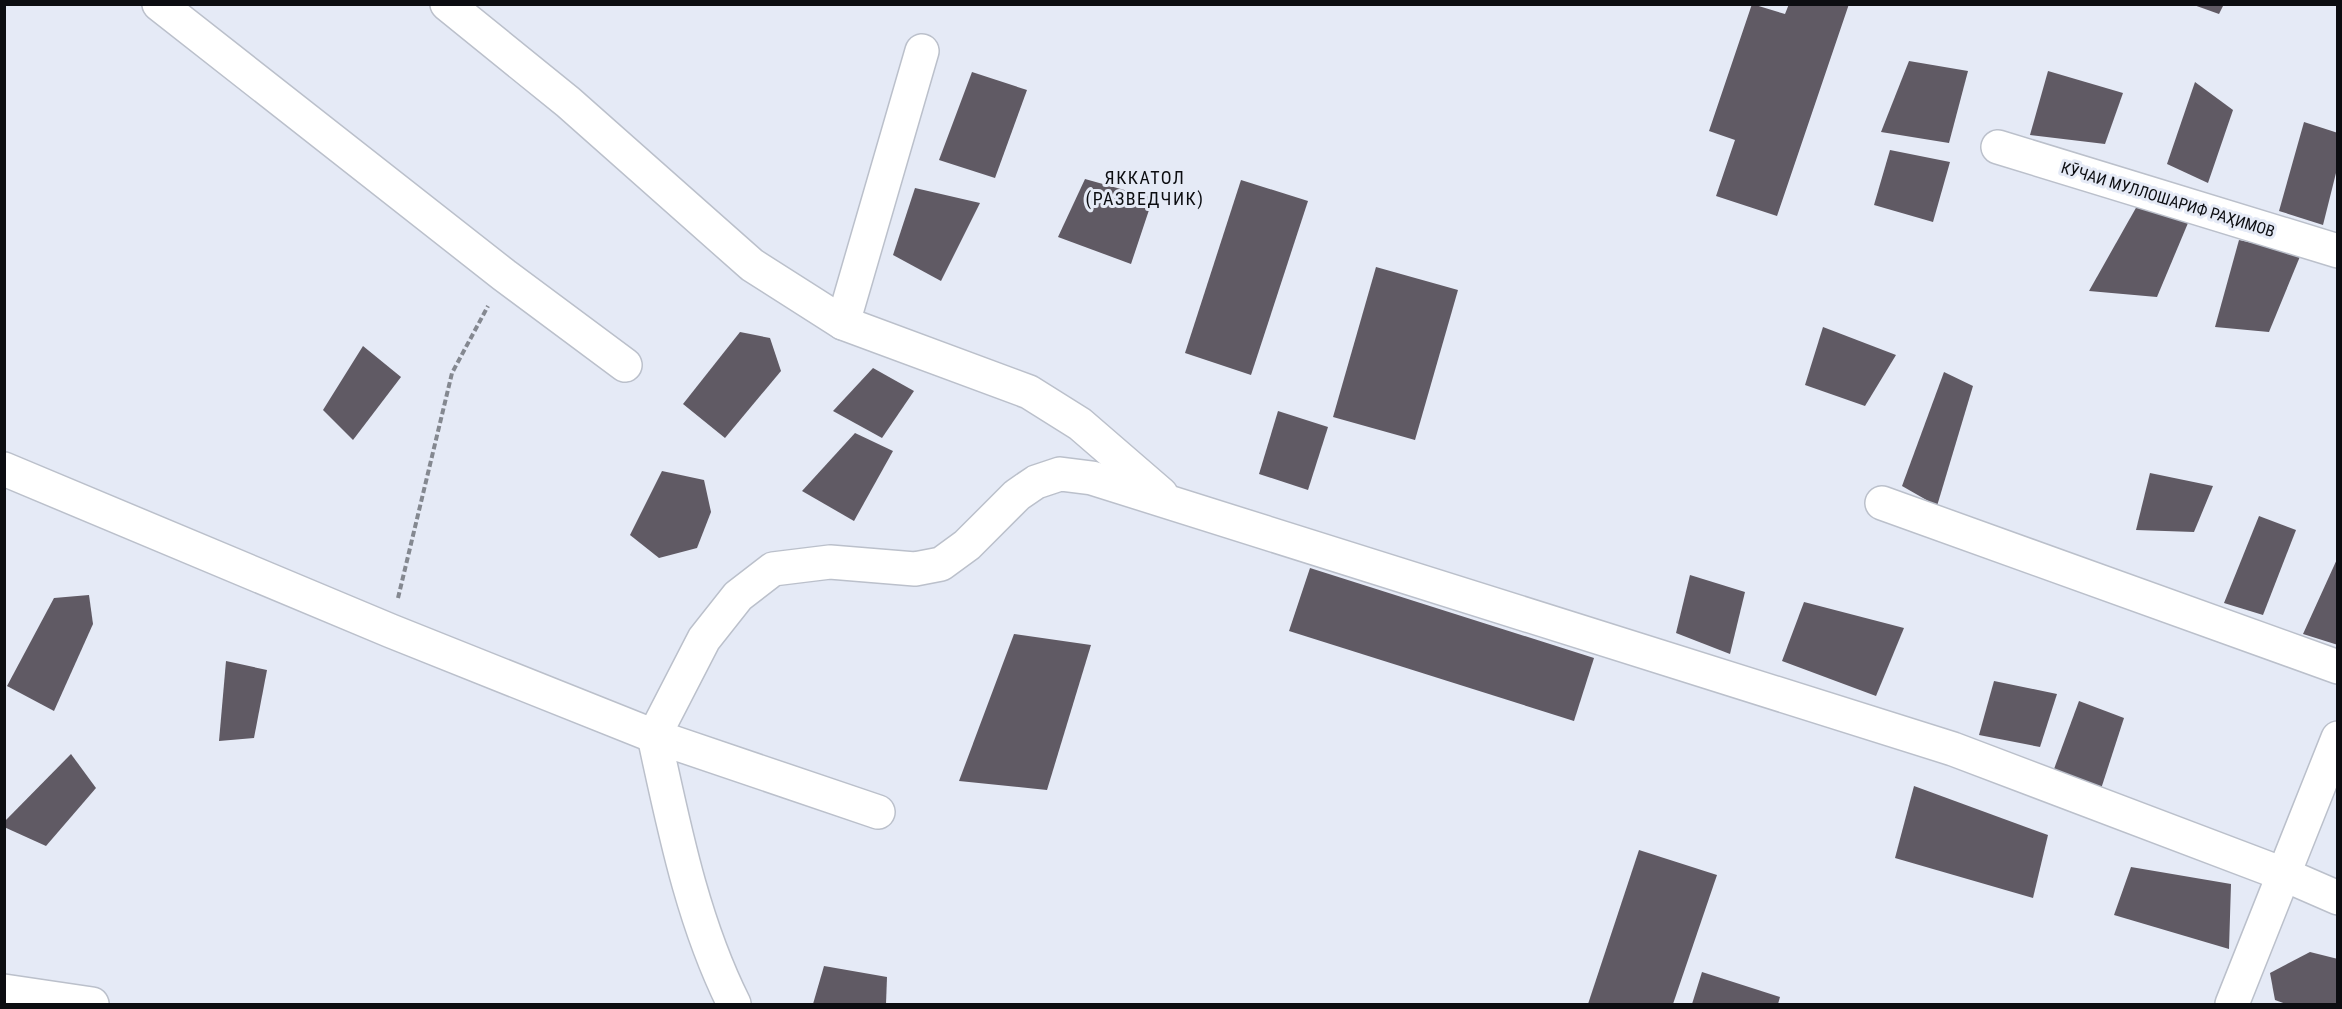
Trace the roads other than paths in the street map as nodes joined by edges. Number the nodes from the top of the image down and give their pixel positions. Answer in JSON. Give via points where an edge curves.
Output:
{"nodes":[{"id":1,"x":159,"y":4,"type":"edge"},
{"id":2,"x":447,"y":4,"type":"edge"},
{"id":3,"x":922,"y":51,"type":"dead end"},
{"id":4,"x":1998,"y":147,"type":"dead end"},
{"id":5,"x":2337,"y":251,"type":"edge"},
{"id":6,"x":843,"y":323,"type":"junction"},
{"id":7,"x":625,"y":365,"type":"dead end"},
{"id":8,"x":4,"y":469,"type":"edge"},
{"id":9,"x":1882,"y":502,"type":"dead end"},
{"id":10,"x":1172,"y":503,"type":"junction"},
{"id":11,"x":2337,"y":667,"type":"edge"},
{"id":12,"x":654,"y":736,"type":"junction"},
{"id":13,"x":2337,"y":738,"type":"edge"},
{"id":14,"x":878,"y":812,"type":"dead end"},
{"id":15,"x":2283,"y":874,"type":"junction"},
{"id":16,"x":2337,"y":898,"type":"edge"},
{"id":17,"x":4,"y":991,"type":"edge"},
{"id":18,"x":92,"y":1005,"type":"edge"},
{"id":19,"x":734,"y":1005,"type":"edge"},
{"id":20,"x":2232,"y":1005,"type":"edge"}],
"edges":[{"from":1,"to":7,"type":"street"},
{"from":2,"to":6,"type":"street","via":[[568,102],[752,265]]},
{"from":3,"to":6,"type":"street"},
{"from":4,"to":5,"type":"street","name":"КӮЧАИ МУЛЛОШАРИФ РАҲИМОВ"},
{"from":6,"to":10,"type":"street","via":[[1029,392],[1080,424]]},
{"from":8,"to":12,"type":"street"},
{"from":9,"to":11,"type":"street"},
{"from":10,"to":12,"type":"street","via":[[1092,478],[1060,474],[1036,482],[1017,495],[967,545],[941,564],[915,569],[830,562],[774,569],[738,596],[704,639]]},
{"from":10,"to":15,"type":"street","via":[[1953,749]]},
{"from":12,"to":14,"type":"street"},
{"from":12,"to":19,"type":"street","via":[[697,909],[715,967]]},
{"from":13,"to":15,"type":"street"},
{"from":15,"to":16,"type":"street"},
{"from":15,"to":20,"type":"street"},
{"from":17,"to":18,"type":"street"}]}
